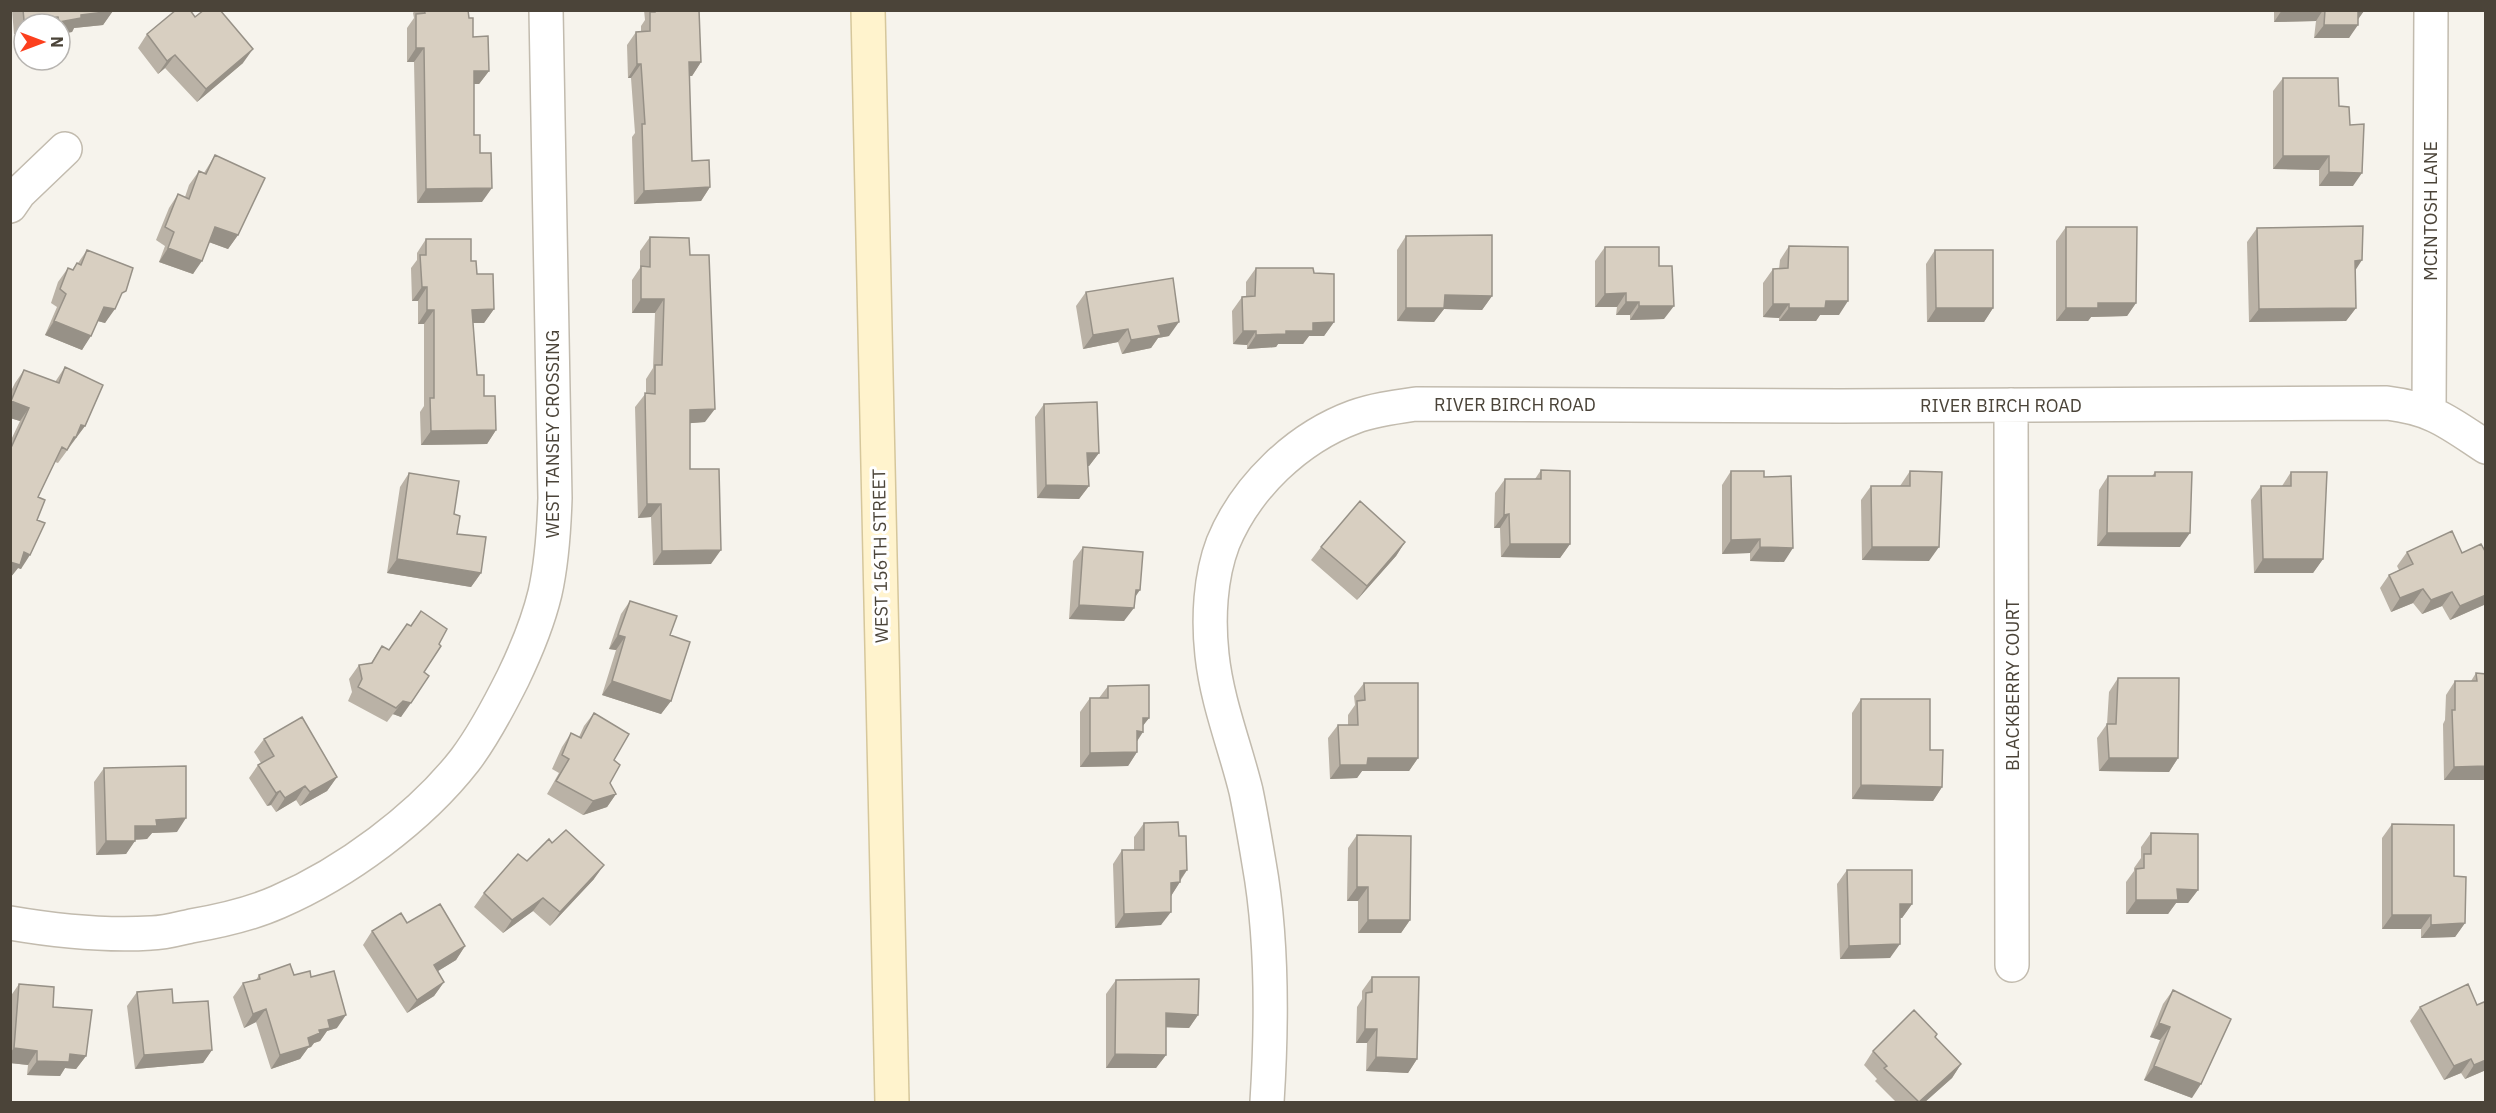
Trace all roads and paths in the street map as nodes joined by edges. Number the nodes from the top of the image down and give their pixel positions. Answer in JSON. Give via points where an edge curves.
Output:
{"nodes":[{"id":1,"x":546,"y":10,"type":"edge"},
{"id":2,"x":868,"y":10,"type":"edge"},
{"id":3,"x":2431,"y":10,"type":"edge"},
{"id":4,"x":65,"y":149,"type":"dead end"},
{"id":5,"x":10,"y":206,"type":"edge"},
{"id":6,"x":2011,"y":405,"type":"junction"},
{"id":7,"x":2429,"y":412,"type":"junction"},
{"id":8,"x":2486,"y":447,"type":"edge"},
{"id":9,"x":10,"y":923,"type":"edge"},
{"id":10,"x":2012,"y":965,"type":"dead end"},
{"id":11,"x":892,"y":1102,"type":"edge"},
{"id":12,"x":1266,"y":1102,"type":"edge"}],
"edges":[{"from":1,"to":9,"type":"street","name":"WEST TANSEY CROSSING","via":[[553,541],[544,595],[525,653],[496,712],[465,761],[378,844],[331,875],[277,902],[218,921],[152,933],[101,934]]},
{"from":2,"to":11,"type":"street","name":"WEST 156TH STREET"},
{"from":3,"to":7,"type":"street","name":"MCINTOSH LANE"},
{"from":4,"to":5,"type":"street"},
{"from":6,"to":7,"type":"street","name":"RIVER BIRCH ROAD","via":[[2387,403]]},
{"from":6,"to":10,"type":"street","name":"BLACKBERRY COURT"},
{"from":6,"to":12,"type":"street","name":"RIVER BIRCH ROAD","via":[[1416,404],[1353,417],[1295,450],[1267,475],[1223,543],[1213,582],[1210,617],[1220,696],[1246,791],[1260,865],[1269,962],[1270,1059]]},
{"from":7,"to":8,"type":"street","name":"RIVER BIRCH ROAD"}]}
